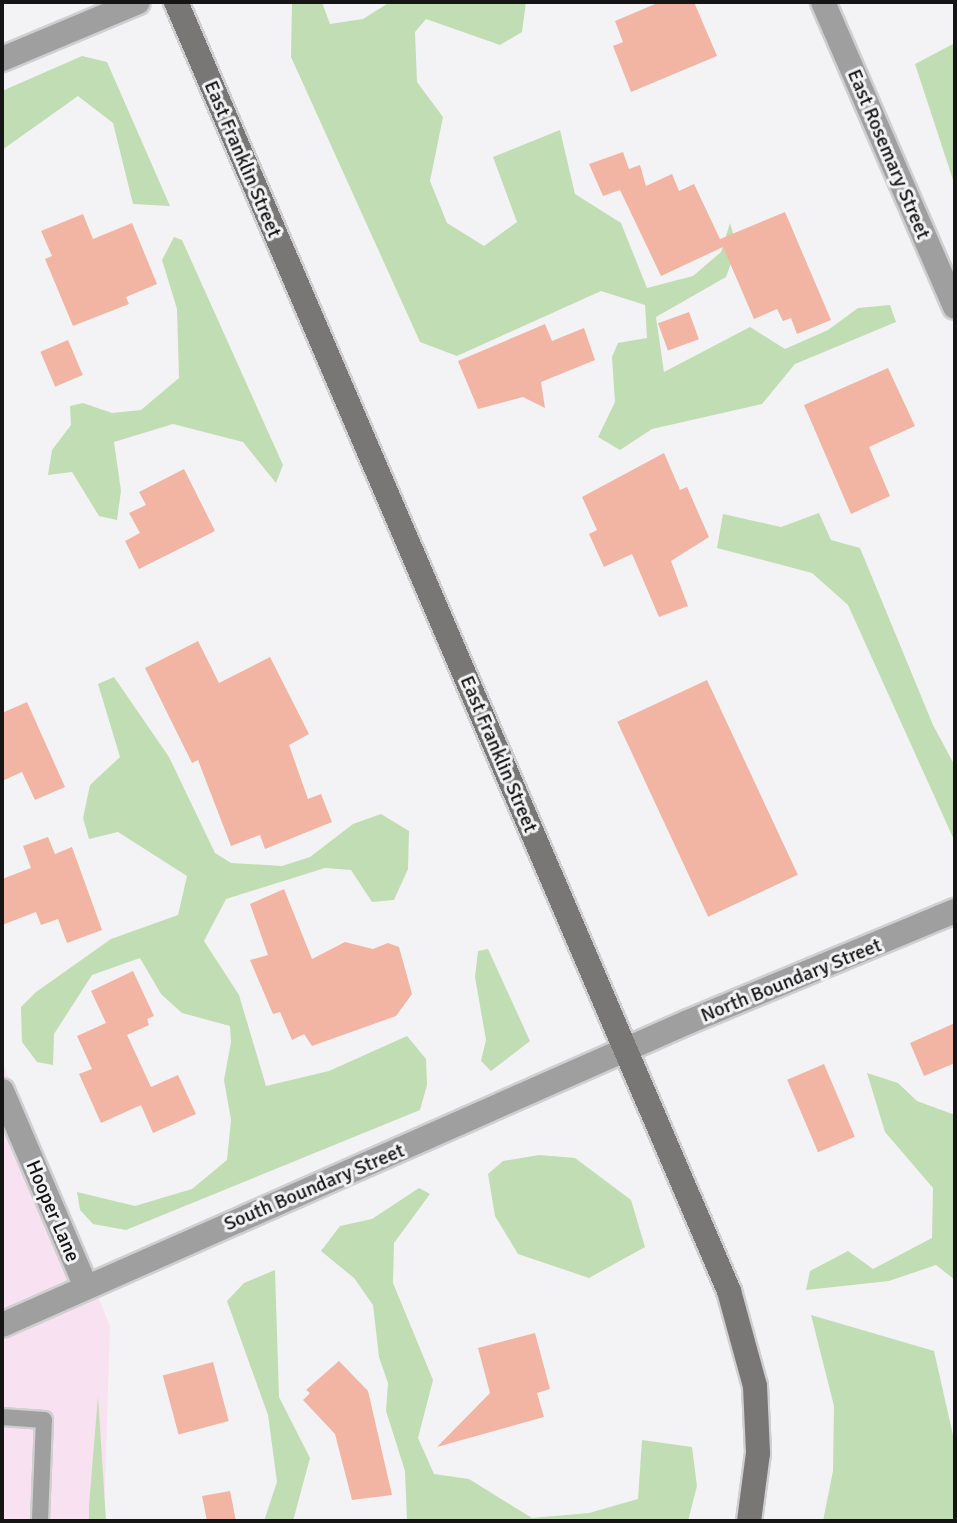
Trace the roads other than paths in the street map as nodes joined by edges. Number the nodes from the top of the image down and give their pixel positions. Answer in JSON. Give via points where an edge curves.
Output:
{"nodes":[{"id":1,"x":138,"y":2,"type":"edge"},
{"id":2,"x":176,"y":2,"type":"edge"},
{"id":3,"x":823,"y":2,"type":"edge"},
{"id":4,"x":2,"y":59,"type":"edge"},
{"id":5,"x":955,"y":307,"type":"edge"},
{"id":6,"x":955,"y":911,"type":"edge"},
{"id":7,"x":628,"y":1051,"type":"junction"},
{"id":8,"x":2,"y":1091,"type":"edge"},
{"id":9,"x":86,"y":1287,"type":"junction"},
{"id":10,"x":2,"y":1325,"type":"edge"},
{"id":11,"x":2,"y":1417,"type":"edge"},
{"id":12,"x":40,"y":1521,"type":"edge"},
{"id":13,"x":749,"y":1521,"type":"edge"}],
"edges":[{"from":1,"to":4,"type":"street"},
{"from":2,"to":7,"type":"main road","name":"East Franklin Street"},
{"from":3,"to":5,"type":"street","name":"East Rosemary Street"},
{"from":6,"to":7,"type":"street","name":"North Boundary Street"},
{"from":7,"to":9,"type":"street","name":"South Boundary Street"},
{"from":7,"to":13,"type":"main road","name":"East Franklin Street","via":[[729,1291],[749,1355],[758,1453]]},
{"from":8,"to":9,"type":"street","name":"Hooper Lane"},
{"from":9,"to":10,"type":"street","name":"South Boundary Street"},
{"from":11,"to":12,"type":"lane","via":[[44,1420]]}]}
